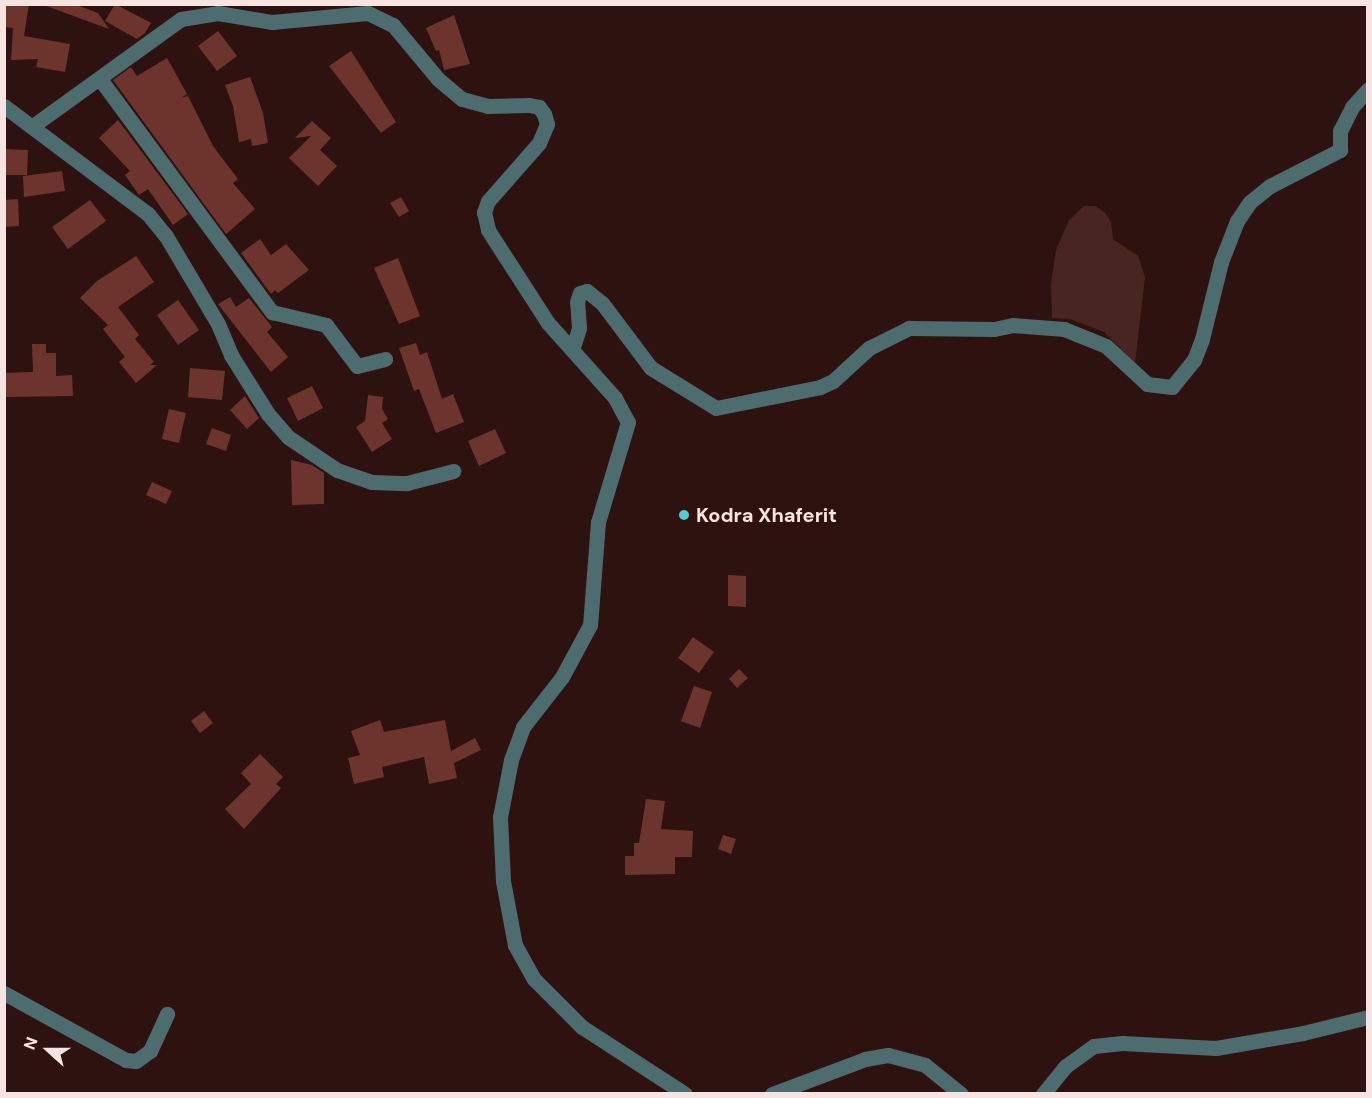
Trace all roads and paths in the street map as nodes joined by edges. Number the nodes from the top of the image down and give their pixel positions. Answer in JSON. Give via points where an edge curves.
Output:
{"nodes":[{"id":1,"x":100,"y":79,"type":"junction"},
{"id":2,"x":1368,"y":89,"type":"edge"},
{"id":3,"x":4,"y":106,"type":"edge"},
{"id":4,"x":34,"y":125,"type":"junction"},
{"id":5,"x":572,"y":350,"type":"junction"},
{"id":6,"x":384,"y":359,"type":"dead end"},
{"id":7,"x":453,"y":471,"type":"dead end"},
{"id":8,"x":4,"y":993,"type":"edge"},
{"id":9,"x":166,"y":1014,"type":"dead end"},
{"id":10,"x":1368,"y":1017,"type":"edge"},
{"id":11,"x":685,"y":1094,"type":"edge"},
{"id":12,"x":772,"y":1094,"type":"edge"},
{"id":13,"x":961,"y":1094,"type":"edge"},
{"id":14,"x":1042,"y":1094,"type":"edge"}],
"edges":[{"from":1,"to":4,"type":"street"},
{"from":1,"to":5,"type":"street","via":[[182,19],[200,14],[240,14],[272,22],[368,13],[393,25],[438,79],[462,99],[488,106],[539,107],[547,124],[539,143],[499,187],[484,212],[494,241],[548,323]]},
{"from":1,"to":6,"type":"street","via":[[272,312],[326,325],[357,366]]},
{"from":2,"to":5,"type":"street","via":[[1352,107],[1340,131],[1340,150],[1270,186],[1250,202],[1237,221],[1221,262],[1194,360],[1172,387],[1147,384],[1106,346],[1064,329],[1013,325],[994,329],[909,328],[869,348],[833,381],[820,387],[716,408],[651,368],[602,303],[587,291],[580,293],[577,302],[579,327]]},
{"from":3,"to":4,"type":"street"},
{"from":4,"to":7,"type":"street","via":[[148,214],[166,236],[218,324],[231,355],[268,414],[288,437],[338,470],[372,482],[407,483]]},
{"from":5,"to":11,"type":"street","via":[[615,399],[628,422],[627,434],[598,522],[590,625],[562,677],[516,742],[500,817],[503,881],[515,945],[534,979],[582,1027]]},
{"from":8,"to":9,"type":"street","via":[[126,1060],[136,1061],[150,1051]]},
{"from":10,"to":14,"type":"street","via":[[1216,1048],[1122,1043],[1094,1046],[1066,1066]]},
{"from":12,"to":13,"type":"street","via":[[865,1059],[888,1055],[926,1065]]}]}
